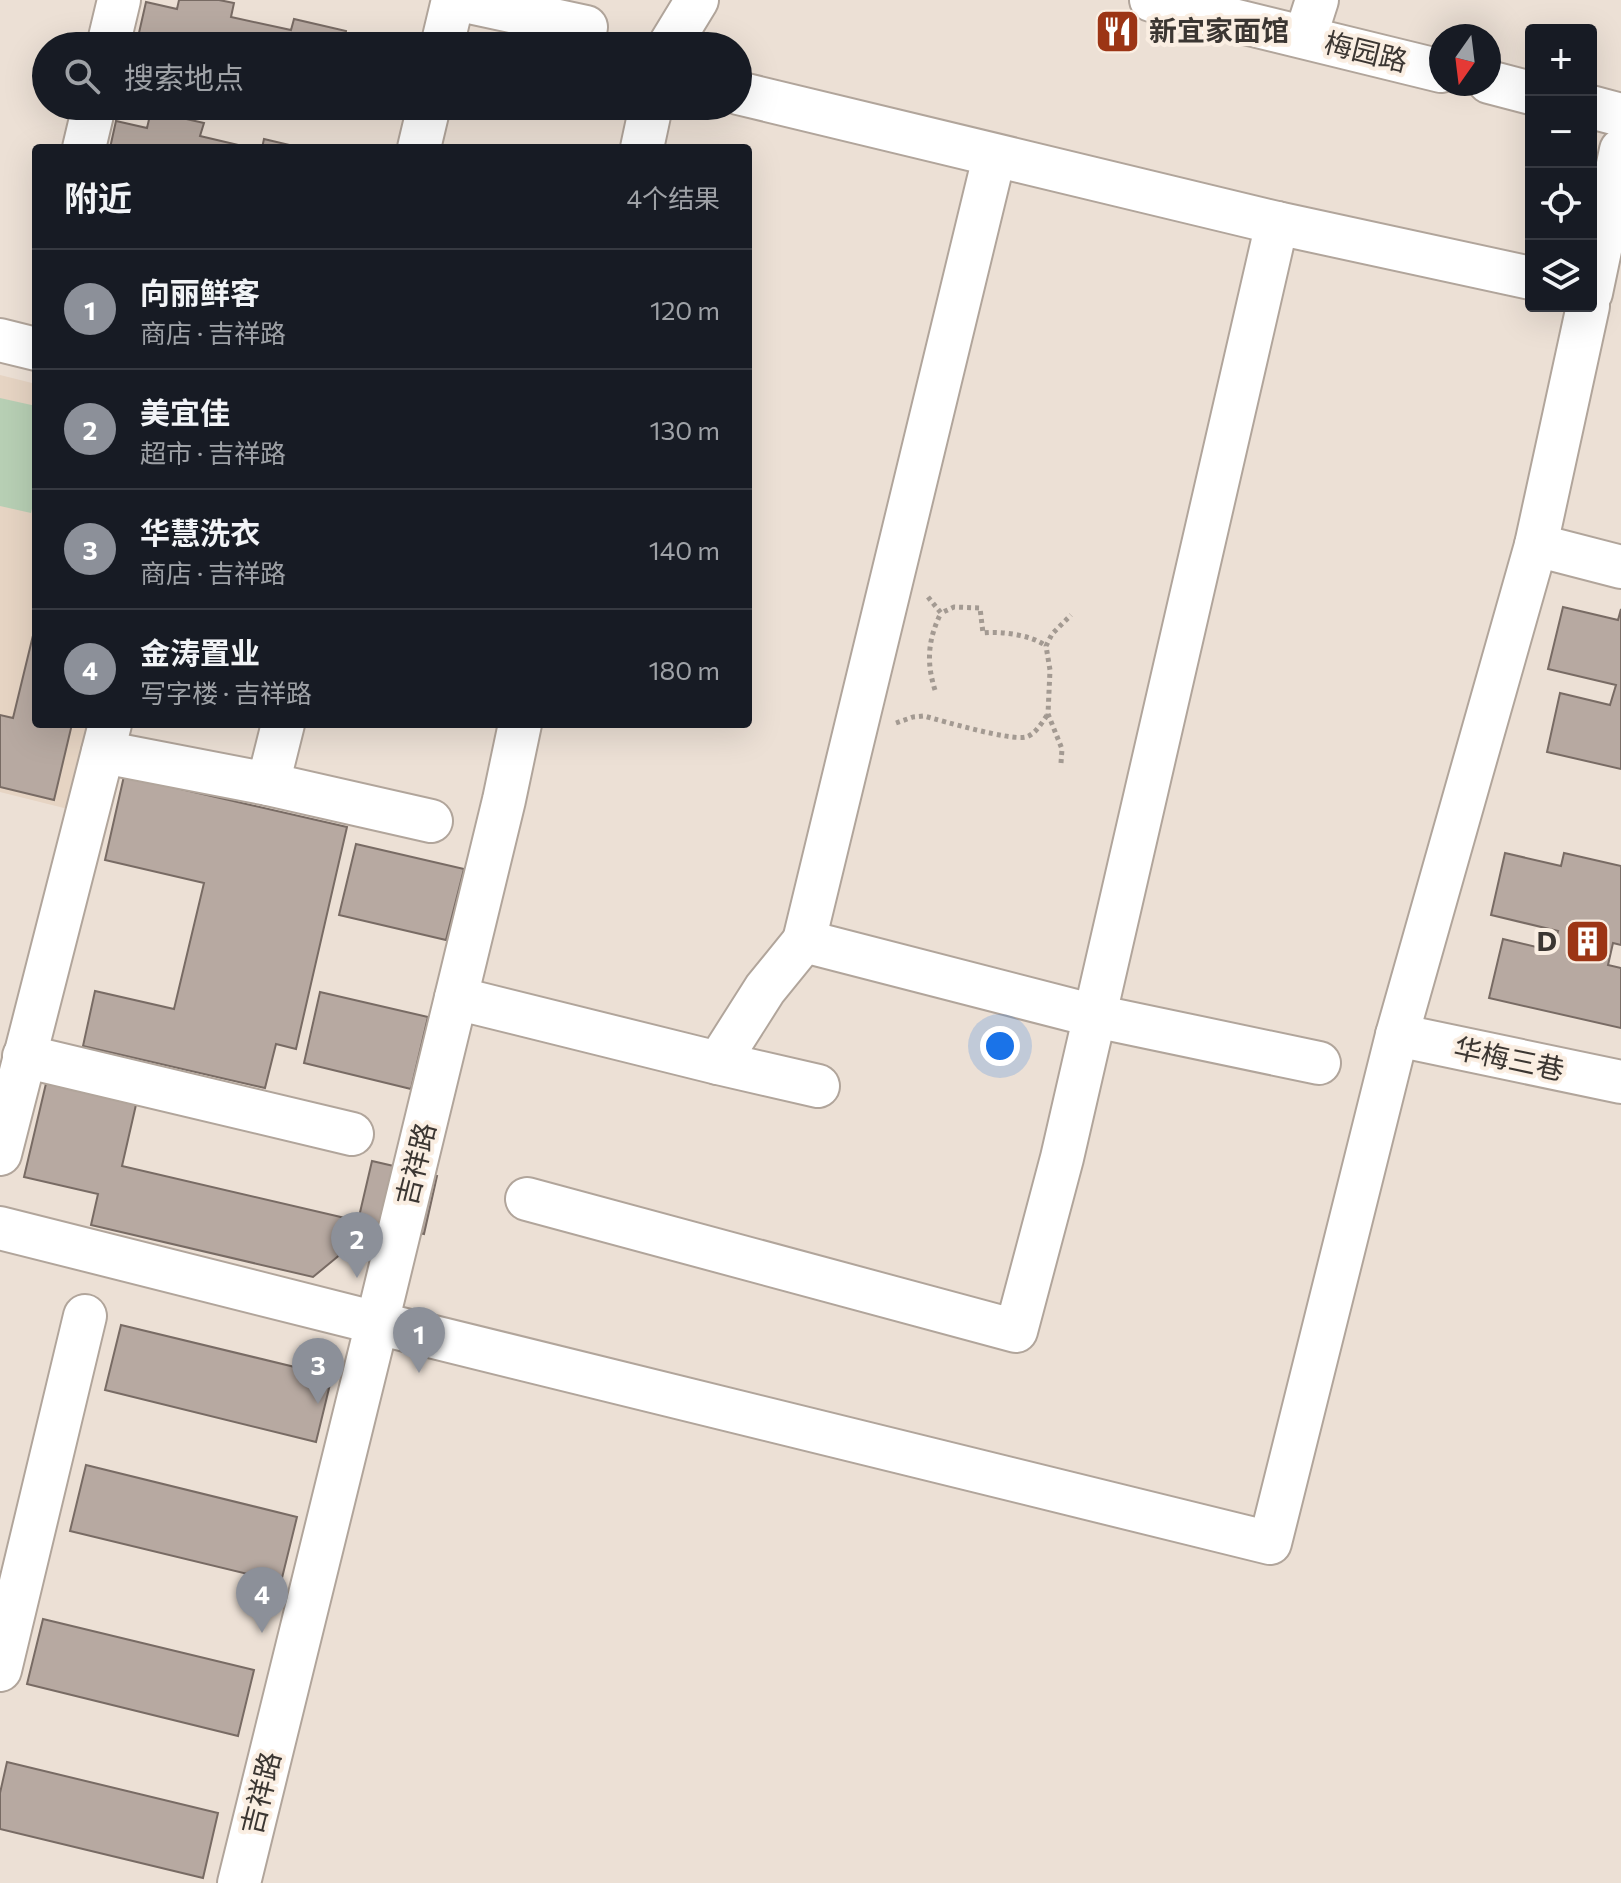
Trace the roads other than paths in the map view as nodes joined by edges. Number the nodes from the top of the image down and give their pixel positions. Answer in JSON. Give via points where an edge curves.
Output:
{"nodes":[{"id":1,"x":119,"y":0,"type":"edge"},
{"id":2,"x":453,"y":0,"type":"edge"},
{"id":3,"x":460,"y":0,"type":"edge"},
{"id":4,"x":697,"y":0,"type":"edge"},
{"id":5,"x":1151,"y":0,"type":"edge"},
{"id":6,"x":586,"y":27,"type":"dead end"},
{"id":7,"x":111,"y":32,"type":"edge"},
{"id":8,"x":445,"y":32,"type":"edge"},
{"id":9,"x":678,"y":32,"type":"edge"},
{"id":10,"x":1429,"y":68,"type":"edge"},
{"id":11,"x":1501,"y":85,"type":"edge"},
{"id":12,"x":1525,"y":91,"type":"edge"},
{"id":13,"x":752,"y":96,"type":"edge"},
{"id":14,"x":1597,"y":109,"type":"edge"},
{"id":15,"x":1621,"y":115,"type":"edge"},
{"id":16,"x":91,"y":120,"type":"edge"},
{"id":17,"x":426,"y":120,"type":"edge"},
{"id":18,"x":648,"y":120,"type":"edge"},
{"id":19,"x":85,"y":144,"type":"edge"},
{"id":20,"x":420,"y":144,"type":"edge"},
{"id":21,"x":643,"y":144,"type":"edge"},
{"id":22,"x":1621,"y":150,"type":"edge"},
{"id":23,"x":990,"y":174,"type":"dead end"},
{"id":24,"x":1277,"y":223,"type":"junction"},
{"id":25,"x":1621,"y":235,"type":"edge"},
{"id":26,"x":1597,"y":266,"type":"edge"},
{"id":27,"x":1525,"y":277,"type":"edge"},
{"id":28,"x":1597,"y":283,"type":"edge"},
{"id":29,"x":1587,"y":312,"type":"edge"},
{"id":30,"x":0,"y":340,"type":"edge"},
{"id":31,"x":32,"y":348,"type":"edge"},
{"id":32,"x":1536,"y":545,"type":"junction"},
{"id":33,"x":1621,"y":567,"type":"edge"},
{"id":34,"x":282,"y":728,"type":"edge"},
{"id":35,"x":519,"y":728,"type":"edge"},
{"id":36,"x":107,"y":738,"type":"edge"},
{"id":37,"x":268,"y":784,"type":"junction"},
{"id":38,"x":431,"y":821,"type":"dead end"},
{"id":39,"x":804,"y":941,"type":"junction"},
{"id":40,"x":456,"y":998,"type":"junction"},
{"id":41,"x":1095,"y":1016,"type":"junction"},
{"id":42,"x":1397,"y":1035,"type":"junction"},
{"id":43,"x":24,"y":1056,"type":"junction"},
{"id":44,"x":718,"y":1063,"type":"junction"},
{"id":45,"x":1319,"y":1063,"type":"dead end"},
{"id":46,"x":1621,"y":1082,"type":"edge"},
{"id":47,"x":818,"y":1086,"type":"dead end"},
{"id":48,"x":352,"y":1134,"type":"dead end"},
{"id":49,"x":0,"y":1154,"type":"edge"},
{"id":50,"x":527,"y":1199,"type":"dead end"},
{"id":51,"x":0,"y":1228,"type":"edge"},
{"id":52,"x":85,"y":1316,"type":"dead end"},
{"id":53,"x":377,"y":1323,"type":"junction"},
{"id":54,"x":10,"y":1590,"type":"edge"},
{"id":55,"x":0,"y":1670,"type":"edge"},
{"id":56,"x":239,"y":1883,"type":"edge"}],
"edges":[{"from":1,"to":7,"type":"street"},
{"from":2,"to":8,"type":"street"},
{"from":3,"to":6,"type":"street"},
{"from":4,"to":9,"type":"street"},
{"from":5,"to":10,"type":"street","name":"梅园路"},
{"from":11,"to":12,"type":"street"},
{"from":13,"to":24,"type":"street"},
{"from":14,"to":15,"type":"street"},
{"from":16,"to":19,"type":"street"},
{"from":17,"to":20,"type":"street"},
{"from":18,"to":21,"type":"street"},
{"from":22,"to":26,"type":"street"},
{"from":23,"to":39,"type":"street"},
{"from":24,"to":27,"type":"street"},
{"from":24,"to":41,"type":"street"},
{"from":25,"to":28,"type":"street"},
{"from":29,"to":32,"type":"street"},
{"from":30,"to":31,"type":"street"},
{"from":32,"to":33,"type":"street"},
{"from":32,"to":42,"type":"street"},
{"from":34,"to":37,"type":"street"},
{"from":35,"to":40,"type":"street","name":"吉祥路"},
{"from":36,"to":37,"type":"street"},
{"from":36,"to":43,"type":"street"},
{"from":37,"to":38,"type":"street"},
{"from":39,"to":41,"type":"street"},
{"from":39,"to":44,"type":"street","via":[[765,989]]},
{"from":40,"to":44,"type":"street"},
{"from":40,"to":53,"type":"street","name":"吉祥路"},
{"from":41,"to":45,"type":"street"},
{"from":41,"to":50,"type":"street","via":[[1016,1331]]},
{"from":42,"to":46,"type":"street","name":"华梅三巷"},
{"from":42,"to":53,"type":"street","via":[[1270,1543]]},
{"from":43,"to":48,"type":"street"},
{"from":43,"to":49,"type":"street"},
{"from":44,"to":47,"type":"street"},
{"from":51,"to":53,"type":"street"},
{"from":52,"to":54,"type":"street"},
{"from":53,"to":56,"type":"street","name":"吉祥路"},
{"from":54,"to":55,"type":"street"}]}
